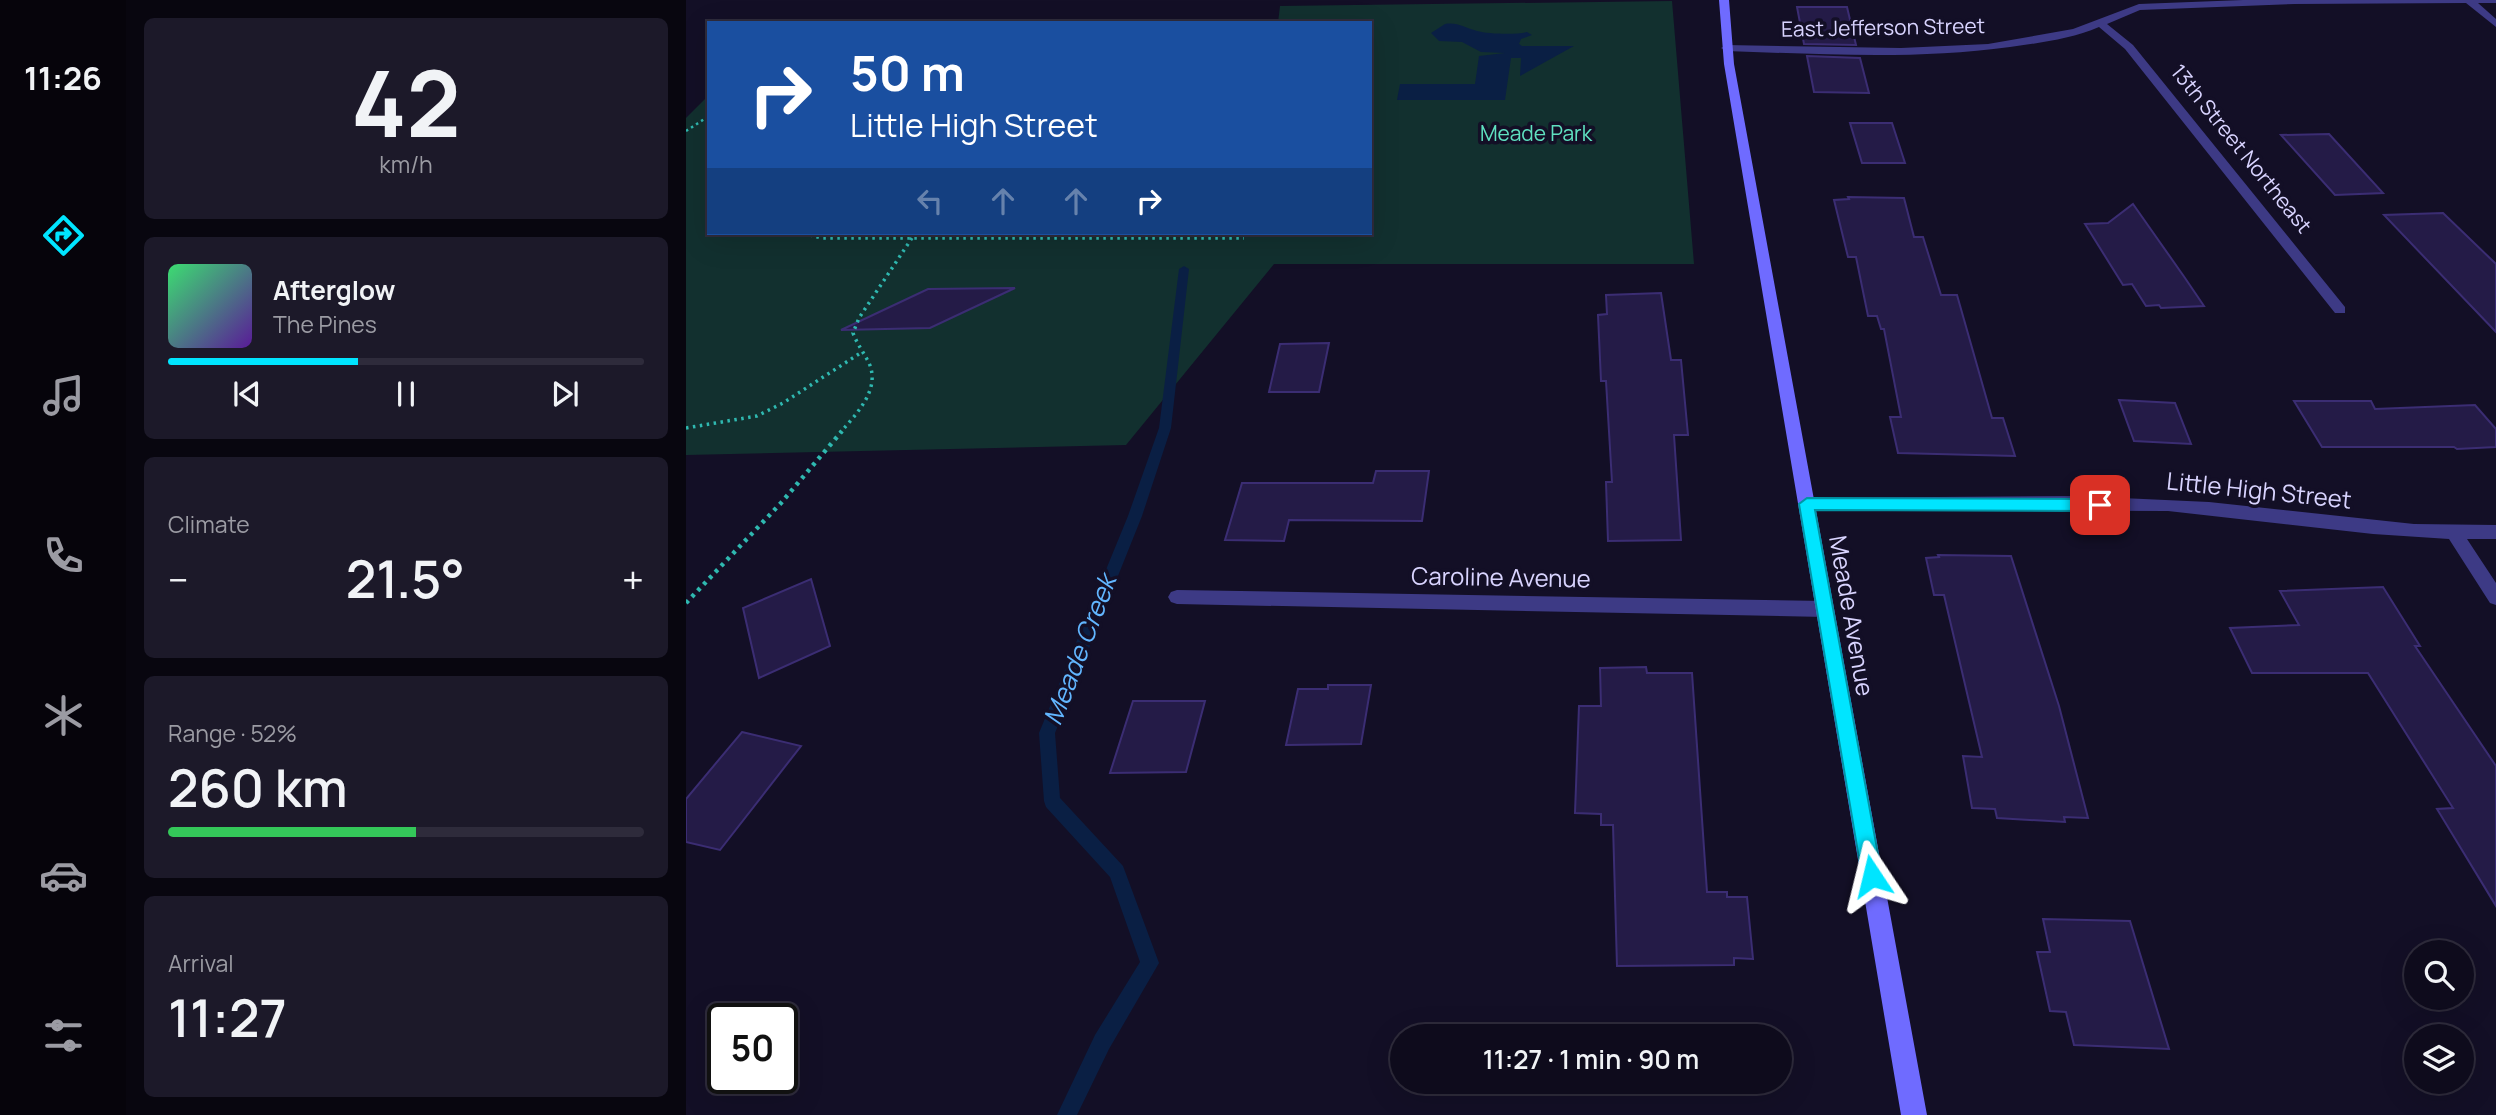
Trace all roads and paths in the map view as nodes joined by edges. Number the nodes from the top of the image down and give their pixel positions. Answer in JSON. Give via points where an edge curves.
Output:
{"nodes":[{"id":1,"x":1724,"y":0,"type":"edge"},
{"id":2,"x":2468,"y":0,"type":"edge"},
{"id":3,"x":2496,"y":1,"type":"edge"},
{"id":4,"x":2100,"y":23,"type":"junction"},
{"id":5,"x":2496,"y":24,"type":"edge"},
{"id":6,"x":1726,"y":48,"type":"junction"},
{"id":7,"x":707,"y":117,"type":"edge"},
{"id":8,"x":686,"y":131,"type":"edge"},
{"id":9,"x":810,"y":235,"type":"edge"},
{"id":10,"x":1244,"y":238,"type":"dead end"},
{"id":11,"x":912,"y":239,"type":"junction"},
{"id":12,"x":2340,"y":310,"type":"dead end"},
{"id":13,"x":862,"y":352,"type":"junction"},
{"id":14,"x":686,"y":428,"type":"edge"},
{"id":15,"x":1807,"y":504,"type":"junction"},
{"id":16,"x":2496,"y":532,"type":"edge"},
{"id":17,"x":2455,"y":534,"type":"junction"},
{"id":18,"x":1177,"y":597,"type":"dead end"},
{"id":19,"x":2496,"y":597,"type":"edge"},
{"id":20,"x":686,"y":603,"type":"edge"},
{"id":21,"x":1825,"y":610,"type":"junction"},
{"id":22,"x":1914,"y":1115,"type":"edge"}],
"edges":[{"from":1,"to":6,"type":"main road","name":"Meade Avenue"},
{"from":2,"to":3,"type":"street","name":"East Jefferson Street"},
{"from":2,"to":4,"type":"street","name":"East Jefferson Street","via":[[2139,7]]},
{"from":2,"to":5,"type":"street"},
{"from":4,"to":6,"type":"street","name":"East Jefferson Street","via":[[2020,42],[1944,50]]},
{"from":4,"to":12,"type":"street","name":"13th Street Northeast","via":[[2146,67]]},
{"from":6,"to":15,"type":"main road","name":"Meade Avenue"},
{"from":7,"to":8,"type":"path"},
{"from":9,"to":11,"type":"path"},
{"from":10,"to":11,"type":"path"},
{"from":11,"to":13,"type":"path","via":[[856,326],[853,333]]},
{"from":13,"to":14,"type":"path","via":[[757,416]]},
{"from":13,"to":20,"type":"path","via":[[872,366],[871,386],[855,414],[801,483]]},
{"from":15,"to":17,"type":"street","name":"Little High Street","via":[[2166,505]]},
{"from":15,"to":21,"type":"main road","name":"Meade Avenue"},
{"from":16,"to":17,"type":"street","name":"Little High Street"},
{"from":17,"to":19,"type":"street"},
{"from":18,"to":21,"type":"street","name":"Caroline Avenue"},
{"from":21,"to":22,"type":"main road","name":"Meade Avenue"}]}
